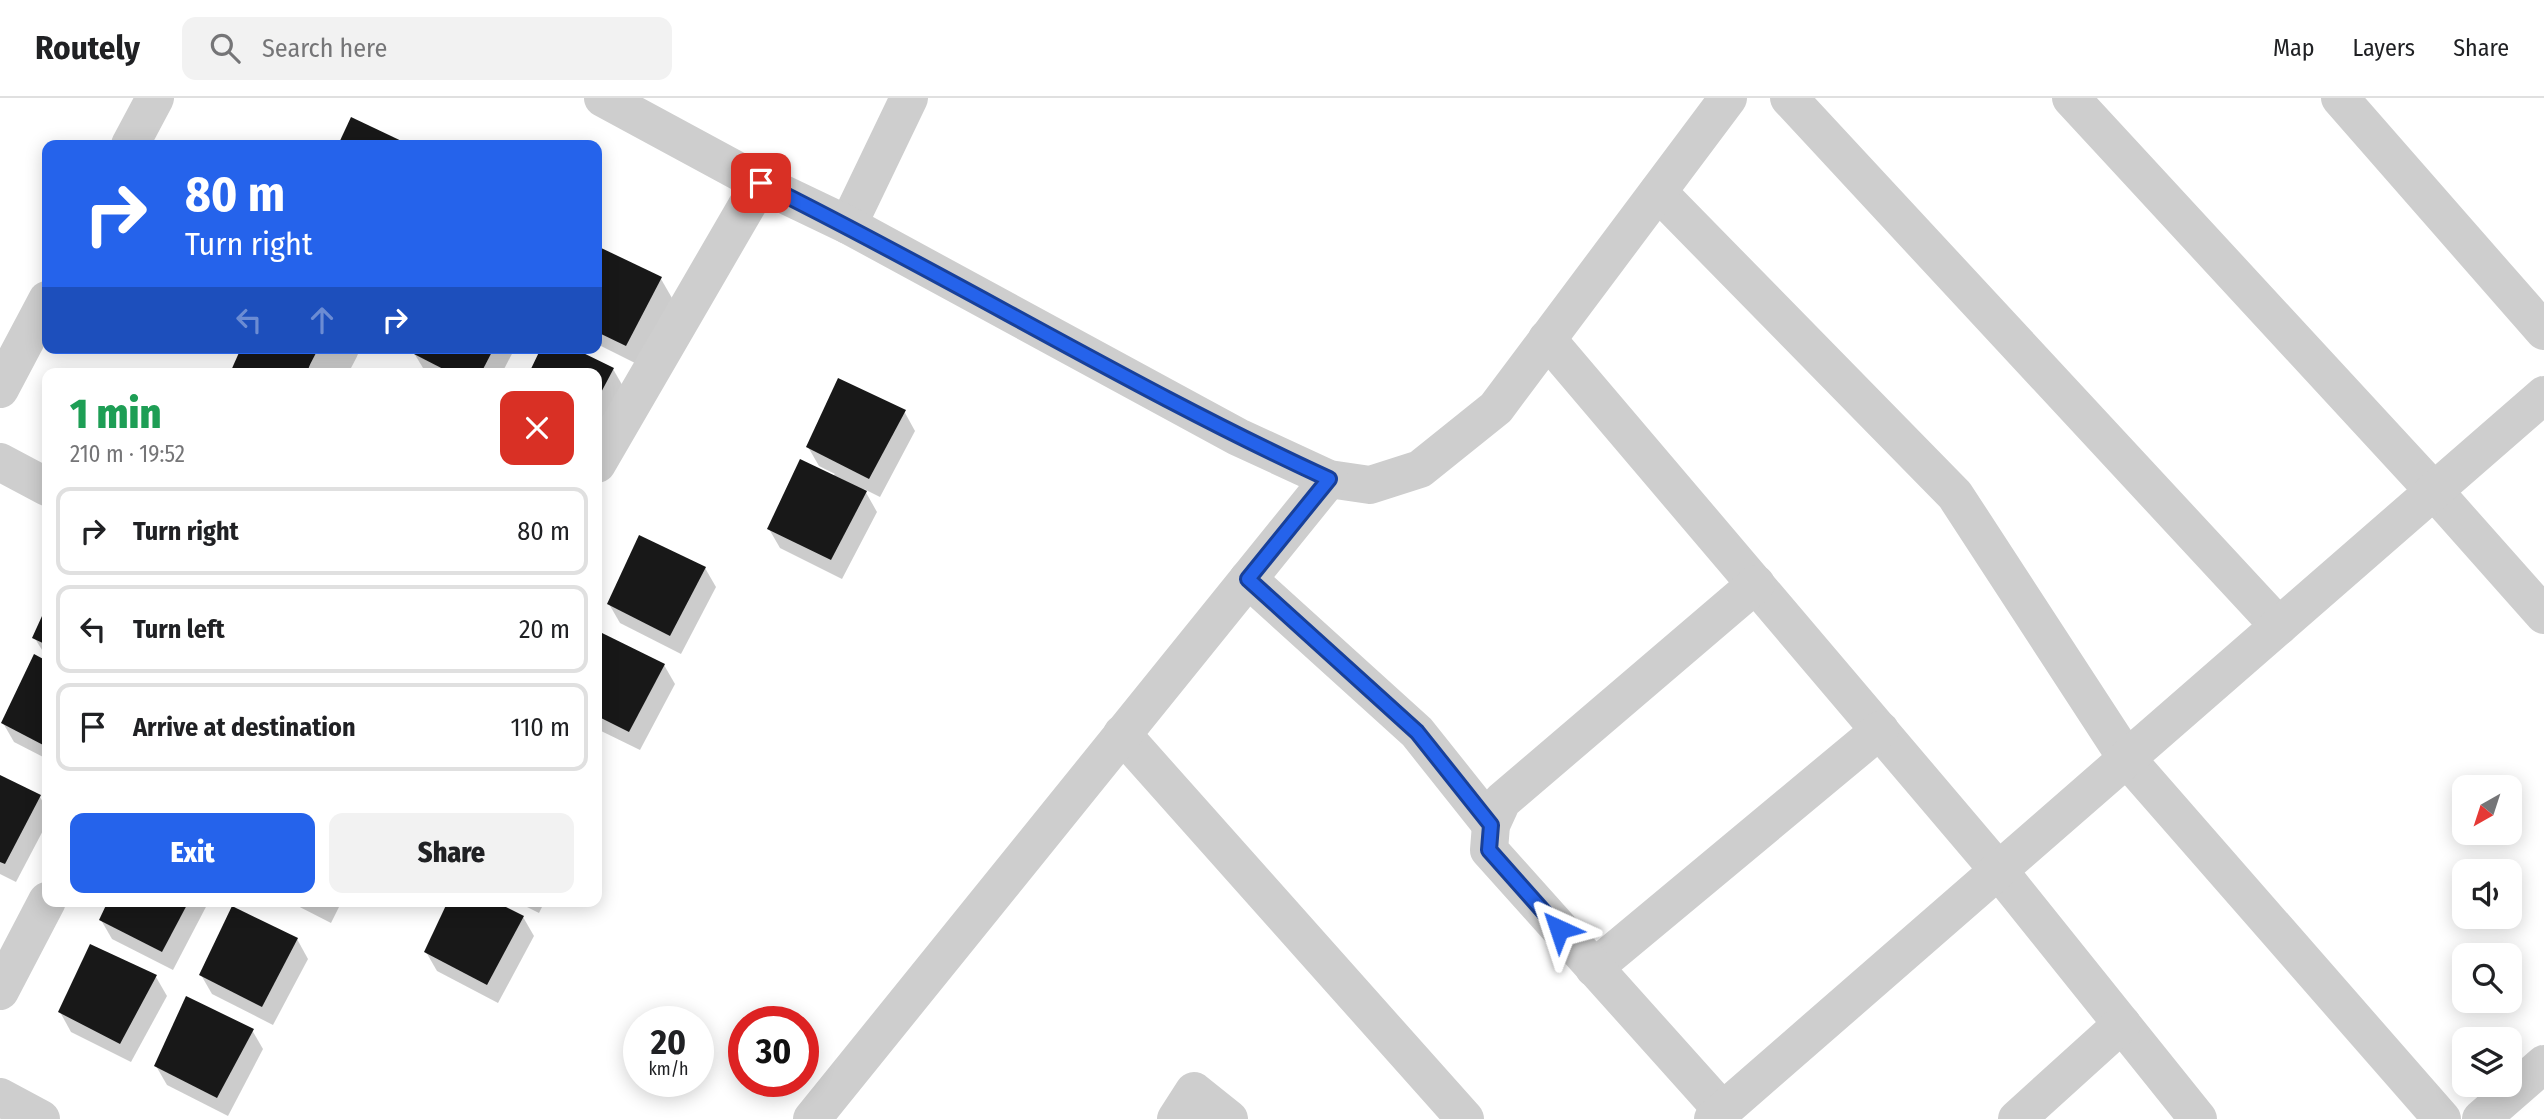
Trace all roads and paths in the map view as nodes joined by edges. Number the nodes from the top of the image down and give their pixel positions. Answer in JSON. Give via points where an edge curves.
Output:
{"nodes":[{"id":1,"x":155,"y":98,"type":"edge"},
{"id":2,"x":603,"y":98,"type":"edge"},
{"id":3,"x":909,"y":98,"type":"edge"},
{"id":4,"x":1728,"y":98,"type":"edge"},
{"id":5,"x":1789,"y":98,"type":"edge"},
{"id":6,"x":2071,"y":98,"type":"edge"},
{"id":7,"x":2340,"y":98,"type":"edge"},
{"id":8,"x":133,"y":140,"type":"edge"},
{"id":9,"x":761,"y":183,"type":"junction"},
{"id":10,"x":1658,"y":192,"type":"junction"},
{"id":11,"x":848,"y":225,"type":"junction"},
{"id":12,"x":42,"y":309,"type":"edge"},
{"id":13,"x":2544,"y":331,"type":"edge"},
{"id":14,"x":1547,"y":339,"type":"junction"},
{"id":15,"x":0,"y":389,"type":"edge"},
{"id":16,"x":2544,"y":395,"type":"edge"},
{"id":17,"x":602,"y":455,"type":"edge"},
{"id":18,"x":0,"y":462,"type":"edge"},
{"id":19,"x":1329,"y":479,"type":"junction"},
{"id":20,"x":42,"y":484,"type":"edge"},
{"id":21,"x":2434,"y":491,"type":"junction"},
{"id":22,"x":1248,"y":579,"type":"junction"},
{"id":23,"x":1756,"y":584,"type":"junction"},
{"id":24,"x":2544,"y":615,"type":"edge"},
{"id":25,"x":2278,"y":626,"type":"junction"},
{"id":26,"x":1880,"y":730,"type":"junction"},
{"id":27,"x":1122,"y":734,"type":"junction"},
{"id":28,"x":2127,"y":759,"type":"junction"},
{"id":29,"x":1491,"y":825,"type":"junction"},
{"id":30,"x":1999,"y":871,"type":"junction"},
{"id":31,"x":44,"y":907,"type":"edge"},
{"id":32,"x":1594,"y":968,"type":"junction"},
{"id":33,"x":0,"y":991,"type":"edge"},
{"id":34,"x":2122,"y":1024,"type":"junction"},
{"id":35,"x":2544,"y":1064,"type":"edge"},
{"id":36,"x":0,"y":1097,"type":"edge"},
{"id":37,"x":1718,"y":1115,"type":"edge"},
{"id":38,"x":41,"y":1119,"type":"edge"},
{"id":39,"x":812,"y":1119,"type":"edge"},
{"id":40,"x":1176,"y":1119,"type":"edge"},
{"id":41,"x":1229,"y":1119,"type":"edge"},
{"id":42,"x":1465,"y":1119,"type":"edge"},
{"id":43,"x":2017,"y":1119,"type":"edge"},
{"id":44,"x":2198,"y":1119,"type":"edge"},
{"id":45,"x":2442,"y":1119,"type":"edge"},
{"id":46,"x":2482,"y":1119,"type":"edge"}],
"edges":[{"from":1,"to":8,"type":"street"},
{"from":2,"to":9,"type":"street"},
{"from":3,"to":11,"type":"street"},
{"from":4,"to":10,"type":"street"},
{"from":5,"to":25,"type":"street"},
{"from":6,"to":21,"type":"street"},
{"from":7,"to":13,"type":"street"},
{"from":9,"to":11,"type":"street"},
{"from":9,"to":17,"type":"street"},
{"from":10,"to":14,"type":"street"},
{"from":10,"to":28,"type":"street","via":[[1955,495]]},
{"from":11,"to":19,"type":"street","via":[[1238,437]]},
{"from":12,"to":15,"type":"street"},
{"from":14,"to":19,"type":"street","via":[[1496,408],[1420,469],[1370,485]]},
{"from":14,"to":23,"type":"street"},
{"from":16,"to":21,"type":"street"},
{"from":18,"to":20,"type":"street"},
{"from":19,"to":22,"type":"street"},
{"from":21,"to":24,"type":"street"},
{"from":21,"to":25,"type":"street"},
{"from":22,"to":27,"type":"street"},
{"from":22,"to":29,"type":"street","via":[[1417,732]]},
{"from":23,"to":26,"type":"street"},
{"from":23,"to":29,"type":"street","via":[[1502,801]]},
{"from":25,"to":28,"type":"street"},
{"from":26,"to":30,"type":"street"},
{"from":26,"to":32,"type":"street"},
{"from":27,"to":39,"type":"street"},
{"from":27,"to":42,"type":"street"},
{"from":28,"to":30,"type":"street"},
{"from":28,"to":45,"type":"street"},
{"from":29,"to":32,"type":"street","via":[[1489,850]]},
{"from":30,"to":34,"type":"street"},
{"from":30,"to":37,"type":"street"},
{"from":31,"to":33,"type":"street"},
{"from":32,"to":37,"type":"street"},
{"from":34,"to":43,"type":"street"},
{"from":34,"to":44,"type":"street"},
{"from":35,"to":46,"type":"street"},
{"from":36,"to":38,"type":"street"},
{"from":40,"to":41,"type":"street","via":[[1194,1091]]}]}
